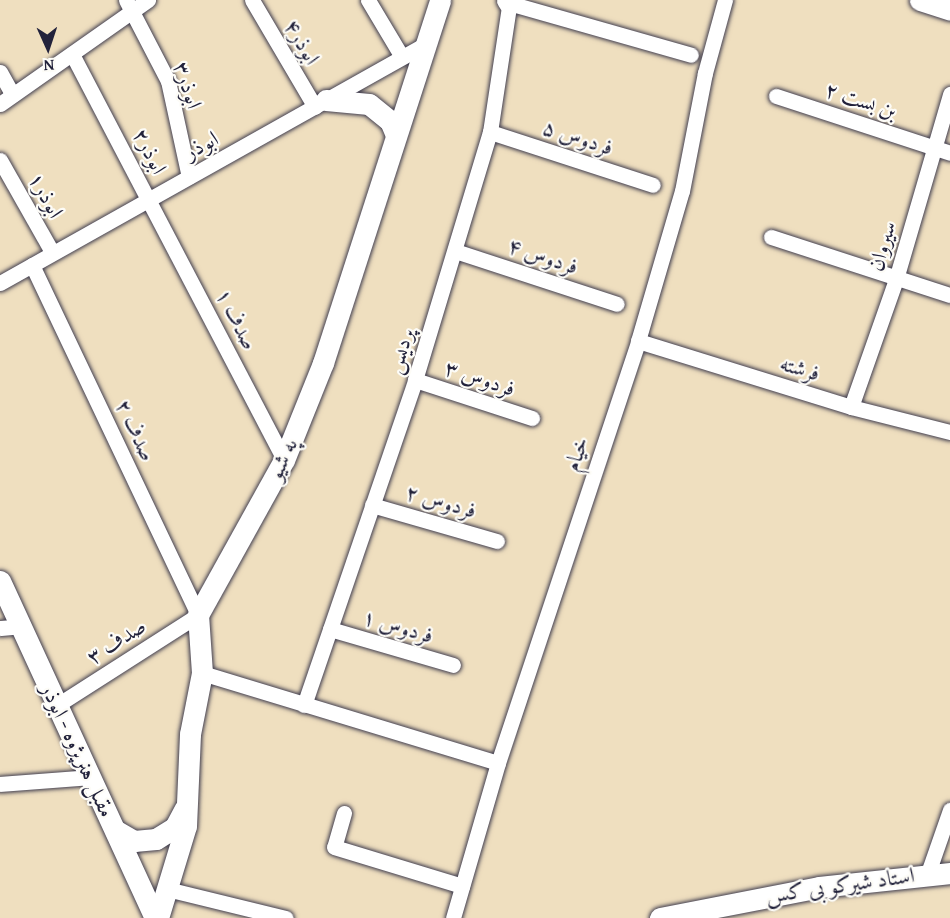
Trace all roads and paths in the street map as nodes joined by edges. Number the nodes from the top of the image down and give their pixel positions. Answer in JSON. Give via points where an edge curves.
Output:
{"nodes":[{"id":1,"x":148,"y":0,"type":"edge"},
{"id":2,"x":252,"y":0,"type":"edge"},
{"id":3,"x":368,"y":0,"type":"edge"},
{"id":4,"x":440,"y":0,"type":"edge"},
{"id":5,"x":725,"y":0,"type":"edge"},
{"id":6,"x":920,"y":0,"type":"edge"},
{"id":7,"x":508,"y":1,"type":"edge"},
{"id":8,"x":129,"y":6,"type":"edge"},
{"id":9,"x":950,"y":10,"type":"edge"},
{"id":10,"x":424,"y":45,"type":"junction"},
{"id":11,"x":72,"y":54,"type":"junction"},
{"id":12,"x":691,"y":55,"type":"dead end"},
{"id":13,"x":402,"y":57,"type":"junction"},
{"id":14,"x":0,"y":72,"type":"edge"},
{"id":15,"x":950,"y":94,"type":"edge"},
{"id":16,"x":13,"y":95,"type":"junction"},
{"id":17,"x":776,"y":96,"type":"dead end"},
{"id":18,"x":320,"y":103,"type":"junction"},
{"id":19,"x":0,"y":104,"type":"edge"},
{"id":20,"x":490,"y":132,"type":"junction"},
{"id":21,"x":395,"y":133,"type":"junction"},
{"id":22,"x":933,"y":148,"type":"junction"},
{"id":23,"x":950,"y":153,"type":"edge"},
{"id":24,"x":0,"y":160,"type":"edge"},
{"id":25,"x":189,"y":177,"type":"junction"},
{"id":26,"x":653,"y":185,"type":"dead end"},
{"id":27,"x":150,"y":199,"type":"junction"},
{"id":28,"x":771,"y":237,"type":"dead end"},
{"id":29,"x":455,"y":251,"type":"junction"},
{"id":30,"x":52,"y":252,"type":"junction"},
{"id":31,"x":32,"y":265,"type":"junction"},
{"id":32,"x":896,"y":279,"type":"junction"},
{"id":33,"x":0,"y":283,"type":"edge"},
{"id":34,"x":950,"y":295,"type":"edge"},
{"id":35,"x":617,"y":304,"type":"dead end"},
{"id":36,"x":638,"y":341,"type":"junction"},
{"id":37,"x":415,"y":380,"type":"junction"},
{"id":38,"x":851,"y":407,"type":"junction"},
{"id":39,"x":532,"y":418,"type":"dead end"},
{"id":40,"x":950,"y":432,"type":"edge"},
{"id":41,"x":284,"y":460,"type":"junction"},
{"id":42,"x":372,"y":505,"type":"junction"},
{"id":43,"x":497,"y":541,"type":"dead end"},
{"id":44,"x":0,"y":581,"type":"edge"},
{"id":45,"x":198,"y":615,"type":"junction"},
{"id":46,"x":10,"y":627,"type":"edge"},
{"id":47,"x":330,"y":629,"type":"junction"},
{"id":48,"x":453,"y":665,"type":"dead end"},
{"id":49,"x":202,"y":673,"type":"junction"},
{"id":50,"x":57,"y":705,"type":"junction"},
{"id":51,"x":304,"y":705,"type":"junction"},
{"id":52,"x":498,"y":763,"type":"junction"},
{"id":53,"x":91,"y":777,"type":"junction"},
{"id":54,"x":0,"y":784,"type":"edge"},
{"id":55,"x":188,"y":796,"type":"junction"},
{"id":56,"x":950,"y":810,"type":"edge"},
{"id":57,"x":344,"y":813,"type":"dead end"},
{"id":58,"x":115,"y":830,"type":"junction"},
{"id":59,"x":928,"y":873,"type":"junction"},
{"id":60,"x":950,"y":873,"type":"edge"},
{"id":61,"x":462,"y":886,"type":"junction"},
{"id":62,"x":167,"y":889,"type":"junction"},
{"id":63,"x":157,"y":918,"type":"edge"},
{"id":64,"x":286,"y":918,"type":"edge"},
{"id":65,"x":453,"y":918,"type":"edge"},
{"id":66,"x":660,"y":918,"type":"edge"}],
"edges":[{"from":1,"to":8,"type":"street"},
{"from":2,"to":18,"type":"street","name":"ابوذر۴"},
{"from":3,"to":13,"type":"street"},
{"from":4,"to":10,"type":"street","name":"په شیو"},
{"from":5,"to":36,"type":"street","name":"خیام","via":[[705,73],[682,191]]},
{"from":6,"to":9,"type":"street"},
{"from":7,"to":12,"type":"street"},
{"from":7,"to":20,"type":"street","name":"پردیس"},
{"from":8,"to":11,"type":"street"},
{"from":8,"to":25,"type":"street","name":"ابوذر۳","via":[[168,81]]},
{"from":10,"to":13,"type":"street","name":"ابوذر"},
{"from":10,"to":21,"type":"street","name":"په شیو"},
{"from":11,"to":16,"type":"street"},
{"from":11,"to":27,"type":"street","name":"ابوذر۲"},
{"from":13,"to":18,"type":"street","name":"ابوذر"},
{"from":14,"to":16,"type":"street"},
{"from":15,"to":22,"type":"street","name":"سیروان"},
{"from":16,"to":19,"type":"street"},
{"from":17,"to":22,"type":"street","name":"بن بست ۲"},
{"from":18,"to":21,"type":"street","via":[[369,104],[386,116]]},
{"from":18,"to":25,"type":"street","name":"ابوذر"},
{"from":20,"to":26,"type":"street","name":"فردوس ۵"},
{"from":20,"to":29,"type":"street","name":"پردیس"},
{"from":21,"to":41,"type":"street","name":"په شیو","via":[[323,363]]},
{"from":22,"to":23,"type":"street","name":"بن بست ۲"},
{"from":22,"to":32,"type":"street","name":"سیروان"},
{"from":24,"to":30,"type":"street","name":"ابوذر۱"},
{"from":25,"to":27,"type":"street","name":"ابوذر"},
{"from":27,"to":30,"type":"street","name":"ابوذر"},
{"from":27,"to":41,"type":"street","name":"صدف ۱"},
{"from":28,"to":32,"type":"street"},
{"from":29,"to":35,"type":"street","name":"فردوس ۴"},
{"from":29,"to":37,"type":"street","name":"پردیس"},
{"from":30,"to":31,"type":"street","name":"ابوذر"},
{"from":31,"to":33,"type":"street","name":"ابوذر"},
{"from":31,"to":45,"type":"street","name":"صدف ۲"},
{"from":32,"to":34,"type":"street"},
{"from":32,"to":38,"type":"street","name":"سیروان"},
{"from":36,"to":38,"type":"street","name":"فرشته"},
{"from":36,"to":52,"type":"street","name":"خیام"},
{"from":37,"to":39,"type":"street","name":"فردوس ۳"},
{"from":37,"to":42,"type":"street","name":"پردیس"},
{"from":38,"to":40,"type":"street","name":"فرشته"},
{"from":41,"to":45,"type":"street","name":"په شیو"},
{"from":42,"to":43,"type":"street","name":"فردوس ۲"},
{"from":42,"to":47,"type":"street","name":"پردیس"},
{"from":44,"to":46,"type":"street","name":"مقبل هنرپژوه - ابوذر"},
{"from":45,"to":49,"type":"street"},
{"from":45,"to":50,"type":"street","name":"صدف ۳"},
{"from":46,"to":50,"type":"street","name":"مقبل هنرپژوه - ابوذر"},
{"from":47,"to":48,"type":"street","name":"فردوس ۱"},
{"from":47,"to":51,"type":"street","name":"پردیس"},
{"from":49,"to":51,"type":"street"},
{"from":49,"to":55,"type":"street","via":[[190,734]]},
{"from":50,"to":53,"type":"street","name":"مقبل هنرپژوه - ابوذر"},
{"from":51,"to":52,"type":"street"},
{"from":52,"to":61,"type":"street","name":"خیام"},
{"from":53,"to":54,"type":"street"},
{"from":53,"to":58,"type":"street","name":"مقبل هنرپژوه - ابوذر"},
{"from":55,"to":58,"type":"street","via":[[175,827],[156,839],[134,841]]},
{"from":55,"to":62,"type":"street","via":[[186,826]]},
{"from":56,"to":59,"type":"street"},
{"from":57,"to":61,"type":"street","via":[[334,847]]},
{"from":58,"to":63,"type":"street","name":"مقبل هنرپژوه - ابوذر"},
{"from":59,"to":60,"type":"street","name":"استاد شیرکو بی کس"},
{"from":59,"to":66,"type":"street","name":"استاد شیرکو بی کس","via":[[819,886]]},
{"from":61,"to":65,"type":"street","name":"خیام"},
{"from":62,"to":63,"type":"street"},
{"from":62,"to":64,"type":"street"}]}
